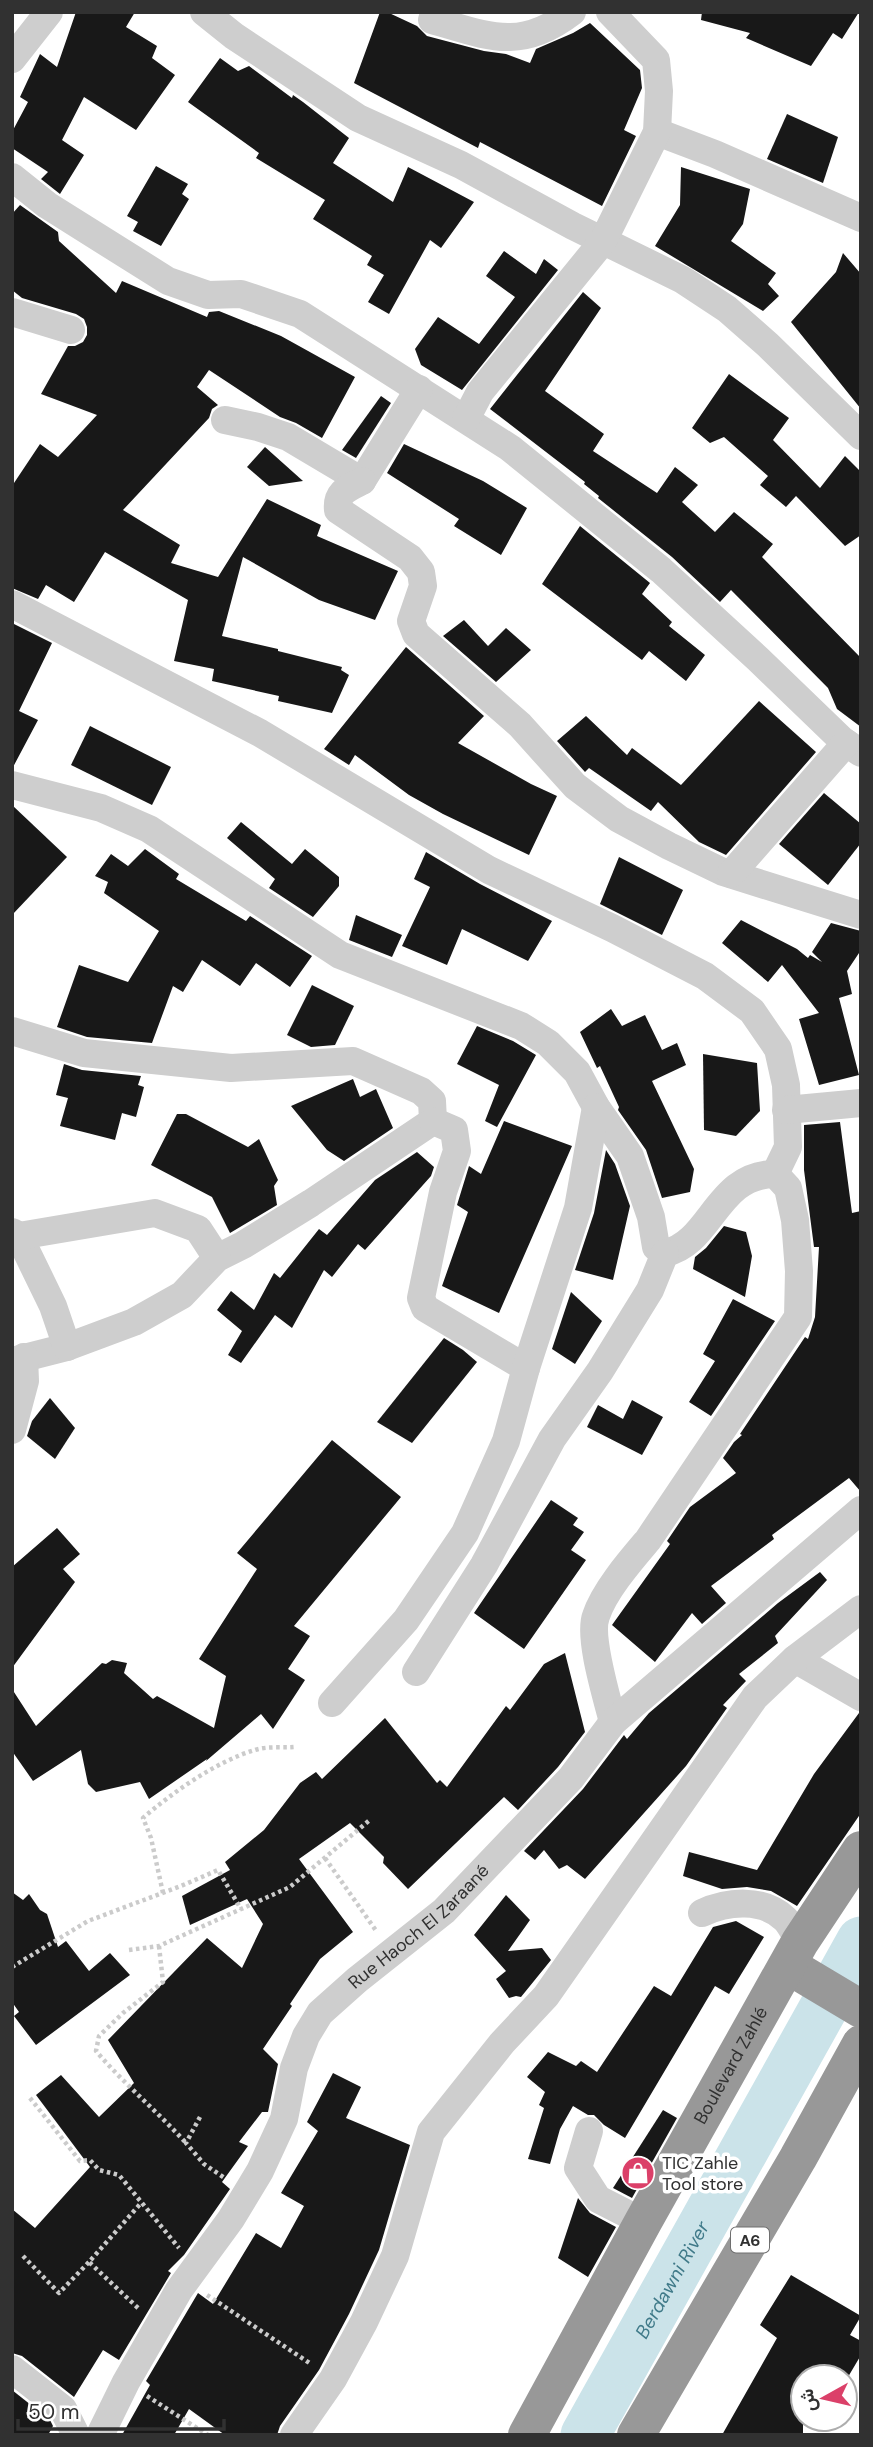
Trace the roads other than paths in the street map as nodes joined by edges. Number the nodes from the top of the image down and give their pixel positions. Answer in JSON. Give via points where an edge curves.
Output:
{"nodes":[{"id":1,"x":49,"y":12,"type":"edge"},
{"id":2,"x":204,"y":12,"type":"edge"},
{"id":3,"x":572,"y":12,"type":"edge"},
{"id":4,"x":610,"y":12,"type":"edge"},
{"id":5,"x":432,"y":20,"type":"dead end"},
{"id":6,"x":12,"y":60,"type":"edge"},
{"id":7,"x":657,"y":132,"type":"junction"},
{"id":8,"x":12,"y":177,"type":"edge"},
{"id":9,"x":861,"y":218,"type":"edge"},
{"id":10,"x":603,"y":241,"type":"junction"},
{"id":11,"x":12,"y":312,"type":"edge"},
{"id":12,"x":71,"y":330,"type":"dead end"},
{"id":13,"x":418,"y":389,"type":"junction"},
{"id":14,"x":466,"y":419,"type":"junction"},
{"id":15,"x":225,"y":420,"type":"dead end"},
{"id":16,"x":861,"y":436,"type":"edge"},
{"id":17,"x":362,"y":481,"type":"junction"},
{"id":18,"x":12,"y":604,"type":"edge"},
{"id":19,"x":853,"y":748,"type":"edge"},
{"id":20,"x":12,"y":785,"type":"edge"},
{"id":21,"x":731,"y":874,"type":"junction"},
{"id":22,"x":861,"y":915,"type":"edge"},
{"id":23,"x":12,"y":1031,"type":"edge"},
{"id":24,"x":861,"y":1103,"type":"edge"},
{"id":25,"x":596,"y":1107,"type":"junction"},
{"id":26,"x":786,"y":1110,"type":"junction"},
{"id":27,"x":433,"y":1121,"type":"junction"},
{"id":28,"x":775,"y":1174,"type":"junction"},
{"id":29,"x":16,"y":1234,"type":"edge"},
{"id":30,"x":665,"y":1252,"type":"junction"},
{"id":31,"x":217,"y":1258,"type":"junction"},
{"id":32,"x":66,"y":1347,"type":"junction"},
{"id":33,"x":18,"y":1359,"type":"edge"},
{"id":34,"x":526,"y":1368,"type":"junction"},
{"id":35,"x":12,"y":1430,"type":"edge"},
{"id":36,"x":861,"y":1510,"type":"edge"},
{"id":37,"x":861,"y":1609,"type":"edge"},
{"id":38,"x":795,"y":1660,"type":"junction"},
{"id":39,"x":416,"y":1672,"type":"dead end"},
{"id":40,"x":861,"y":1697,"type":"edge"},
{"id":41,"x":332,"y":1703,"type":"dead end"},
{"id":42,"x":613,"y":1722,"type":"junction"},
{"id":43,"x":861,"y":1850,"type":"edge"},
{"id":44,"x":702,"y":1913,"type":"dead end"},
{"id":45,"x":794,"y":1954,"type":"junction"},
{"id":46,"x":861,"y":2009,"type":"edge"},
{"id":47,"x":861,"y":2043,"type":"edge"},
{"id":48,"x":589,"y":2132,"type":"dead end"},
{"id":49,"x":643,"y":2222,"type":"junction"},
{"id":50,"x":12,"y":2369,"type":"edge"},
{"id":51,"x":76,"y":2435,"type":"edge"},
{"id":52,"x":100,"y":2435,"type":"edge"},
{"id":53,"x":295,"y":2435,"type":"edge"},
{"id":54,"x":527,"y":2435,"type":"edge"},
{"id":55,"x":636,"y":2435,"type":"edge"}],
"edges":[{"from":1,"to":6,"type":"street"},
{"from":2,"to":10,"type":"street","via":[[358,118],[461,165]]},
{"from":3,"to":5,"type":"street","via":[[529,36],[502,39]]},
{"from":4,"to":7,"type":"street","via":[[656,60]]},
{"from":7,"to":9,"type":"street"},
{"from":7,"to":10,"type":"street"},
{"from":8,"to":13,"type":"street","via":[[47,205],[168,281],[208,295],[241,294],[300,314]]},
{"from":10,"to":14,"type":"street","via":[[480,392]]},
{"from":10,"to":16,"type":"street","via":[[684,280],[727,309]]},
{"from":11,"to":12,"type":"street"},
{"from":13,"to":14,"type":"street"},
{"from":13,"to":17,"type":"street"},
{"from":14,"to":19,"type":"street","via":[[510,448],[661,570]]},
{"from":15,"to":17,"type":"street","via":[[288,438]]},
{"from":17,"to":21,"type":"street","via":[[342,492],[338,510],[410,558],[421,572],[423,586],[411,621],[416,634],[520,725],[575,786],[629,824]]},
{"from":18,"to":26,"type":"street","via":[[260,733],[489,870],[705,976],[752,1011],[778,1049]]},
{"from":19,"to":21,"type":"street"},
{"from":20,"to":25,"type":"street","via":[[101,808],[149,829],[340,955],[521,1026],[548,1043],[577,1072]]},
{"from":21,"to":22,"type":"street"},
{"from":23,"to":27,"type":"street","via":[[84,1053],[231,1068],[353,1061],[421,1091],[432,1101]]},
{"from":24,"to":26,"type":"street"},
{"from":25,"to":30,"type":"street","via":[[630,1156],[656,1247]]},
{"from":25,"to":34,"type":"street","via":[[578,1208]]},
{"from":26,"to":28,"type":"street","via":[[788,1147]]},
{"from":27,"to":31,"type":"street","via":[[311,1203]]},
{"from":27,"to":34,"type":"street","via":[[454,1130],[457,1151],[443,1192],[421,1297],[425,1308]]},
{"from":28,"to":30,"type":"street","via":[[761,1174],[737,1185],[693,1236],[677,1250]]},
{"from":28,"to":42,"type":"street","via":[[788,1188],[795,1220],[798,1317],[595,1617],[594,1636]]},
{"from":29,"to":31,"type":"street","via":[[155,1213],[198,1229]]},
{"from":29,"to":32,"type":"street","via":[[53,1306]]},
{"from":30,"to":39,"type":"street","via":[[650,1290],[552,1439],[484,1565]]},
{"from":31,"to":32,"type":"street","via":[[182,1294],[134,1322]]},
{"from":32,"to":33,"type":"street"},
{"from":33,"to":35,"type":"street","via":[[25,1381]]},
{"from":34,"to":41,"type":"street","via":[[506,1441],[465,1533],[406,1620]]},
{"from":36,"to":42,"type":"street","name":"Rue Haoch El Zaraané"},
{"from":37,"to":38,"type":"street"},
{"from":38,"to":40,"type":"street"},
{"from":38,"to":53,"type":"street","via":[[755,1697],[546,1996],[431,2132],[395,2256],[333,2379]]},
{"from":42,"to":52,"type":"street","name":"Rue Haoch El Zaraané","via":[[571,1778],[444,1911],[320,2013],[294,2068],[284,2119],[261,2171],[191,2275],[126,2382]]},
{"from":43,"to":45,"type":"highway","name":"Boulevard Zahlé"},
{"from":44,"to":45,"type":"street","via":[[719,1906],[764,1906],[785,1919]]},
{"from":45,"to":46,"type":"highway"},
{"from":45,"to":49,"type":"highway","name":"Boulevard Zahlé"},
{"from":47,"to":55,"type":"highway","number":"A6"},
{"from":48,"to":49,"type":"street","via":[[578,2168],[587,2184],[598,2199]]},
{"from":49,"to":54,"type":"highway","name":"Boulevard Zahlé"},
{"from":50,"to":51,"type":"street","via":[[63,2409]]}]}
